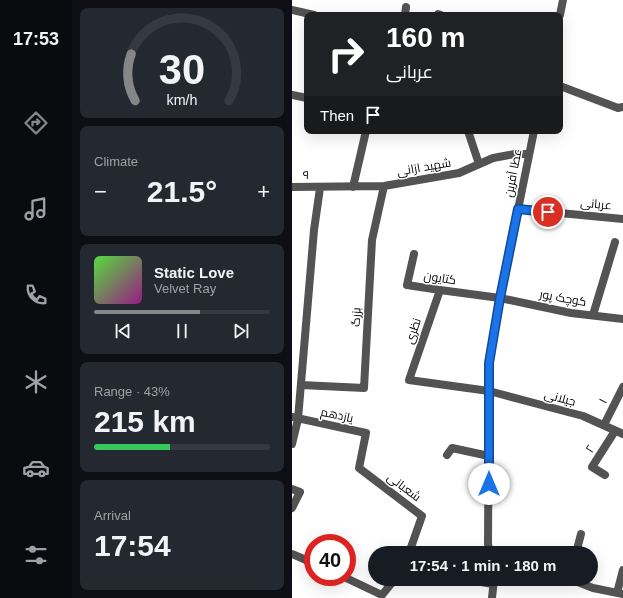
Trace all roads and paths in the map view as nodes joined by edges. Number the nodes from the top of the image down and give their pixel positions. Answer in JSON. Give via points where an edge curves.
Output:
{"nodes":[{"id":1,"x":563,"y":0,"type":"edge"},
{"id":2,"x":292,"y":10,"type":"edge"},
{"id":3,"x":561,"y":12,"type":"edge"},
{"id":4,"x":304,"y":13,"type":"edge"},
{"id":5,"x":563,"y":87,"type":"edge"},
{"id":6,"x":292,"y":95,"type":"edge"},
{"id":7,"x":304,"y":97,"type":"edge"},
{"id":8,"x":623,"y":107,"type":"edge"},
{"id":9,"x":365,"y":134,"type":"edge"},
{"id":10,"x":469,"y":134,"type":"edge"},
{"id":11,"x":533,"y":134,"type":"edge"},
{"id":12,"x":529,"y":154,"type":"junction"},
{"id":13,"x":479,"y":164,"type":"junction"},
{"id":14,"x":384,"y":186,"type":"junction"},
{"id":15,"x":292,"y":187,"type":"edge"},
{"id":16,"x":353,"y":187,"type":"junction"},
{"id":17,"x":320,"y":188,"type":"junction"},
{"id":18,"x":518,"y":209,"type":"junction"},
{"id":19,"x":623,"y":219,"type":"edge"},
{"id":20,"x":615,"y":242,"type":"dead end"},
{"id":21,"x":414,"y":254,"type":"dead end"},
{"id":22,"x":440,"y":290,"type":"junction"},
{"id":23,"x":500,"y":298,"type":"junction"},
{"id":24,"x":593,"y":315,"type":"junction"},
{"id":25,"x":623,"y":319,"type":"edge"},
{"id":26,"x":301,"y":385,"type":"junction"},
{"id":27,"x":623,"y":387,"type":"edge"},
{"id":28,"x":489,"y":391,"type":"junction"},
{"id":29,"x":295,"y":418,"type":"edge"},
{"id":30,"x":604,"y":425,"type":"junction"},
{"id":31,"x":619,"y":432,"type":"edge"},
{"id":32,"x":292,"y":444,"type":"edge"},
{"id":33,"x":447,"y":454,"type":"dead end"},
{"id":34,"x":489,"y":456,"type":"junction"},
{"id":35,"x":359,"y":468,"type":"joint"},
{"id":36,"x":605,"y":475,"type":"dead end"},
{"id":37,"x":292,"y":489,"type":"edge"},
{"id":38,"x":292,"y":508,"type":"edge"},
{"id":39,"x":582,"y":534,"type":"dead end"},
{"id":40,"x":411,"y":546,"type":"edge"},
{"id":41,"x":488,"y":546,"type":"edge"},
{"id":42,"x":578,"y":546,"type":"edge"},
{"id":43,"x":292,"y":554,"type":"edge"},
{"id":44,"x":304,"y":559,"type":"edge"},
{"id":45,"x":623,"y":570,"type":"edge"},
{"id":46,"x":356,"y":583,"type":"edge"},
{"id":47,"x":389,"y":586,"type":"edge"},
{"id":48,"x":494,"y":586,"type":"edge"},
{"id":49,"x":588,"y":586,"type":"edge"},
{"id":50,"x":620,"y":594,"type":"edge"},
{"id":51,"x":492,"y":598,"type":"edge"}],
"edges":[{"from":1,"to":3,"type":"street"},
{"from":2,"to":4,"type":"street"},
{"from":5,"to":8,"type":"street","via":[[618,108]]},
{"from":6,"to":7,"type":"street"},
{"from":9,"to":16,"type":"street"},
{"from":10,"to":13,"type":"street"},
{"from":11,"to":12,"type":"street","name":"عطا آفرین"},
{"from":12,"to":13,"type":"street","name":"شهید ازانی","via":[[494,158]]},
{"from":12,"to":18,"type":"street","name":"عطا آفرین"},
{"from":13,"to":14,"type":"street","name":"شهید ازانی","via":[[459,173]]},
{"from":14,"to":16,"type":"street","name":"شهید ازانی"},
{"from":14,"to":26,"type":"street","name":"بزرگ","via":[[372,240],[364,388]]},
{"from":15,"to":17,"type":"street","name":"۹"},
{"from":16,"to":17,"type":"street","name":"شهید ازانی"},
{"from":17,"to":26,"type":"street"},
{"from":18,"to":19,"type":"street","name":"عربانی"},
{"from":18,"to":23,"type":"street","name":"عطا آفرین"},
{"from":20,"to":24,"type":"street"},
{"from":21,"to":22,"type":"street","name":"کتایون","via":[[408,285]]},
{"from":22,"to":23,"type":"street","name":"کتایون"},
{"from":22,"to":28,"type":"street","name":"نظری","via":[[409,380]]},
{"from":23,"to":24,"type":"street","name":"کوچک پور"},
{"from":23,"to":28,"type":"street","name":"عطا آفرین","via":[[489,363]]},
{"from":24,"to":25,"type":"street","name":"کوچک پور"},
{"from":26,"to":29,"type":"street"},
{"from":27,"to":30,"type":"street","name":"۱"},
{"from":28,"to":30,"type":"street","name":"جیلانی","via":[[583,416]]},
{"from":28,"to":34,"type":"street","name":"عطا آفرین"},
{"from":29,"to":32,"type":"street"},
{"from":29,"to":35,"type":"street","name":"یازدهم","via":[[366,433]]},
{"from":30,"to":31,"type":"street","name":"جیلانی"},
{"from":31,"to":36,"type":"street","name":"۲","via":[[592,467]]},
{"from":33,"to":34,"type":"street","via":[[452,448]]},
{"from":34,"to":41,"type":"street","name":"عطا آفرین"},
{"from":35,"to":40,"type":"street","name":"شعبانی","via":[[422,516]]},
{"from":37,"to":38,"type":"street","via":[[300,492]]},
{"from":39,"to":42,"type":"street"},
{"from":43,"to":44,"type":"street"},
{"from":45,"to":50,"type":"street"},
{"from":46,"to":47,"type":"street","via":[[382,595]]},
{"from":48,"to":51,"type":"street"},
{"from":49,"to":50,"type":"street"}]}
